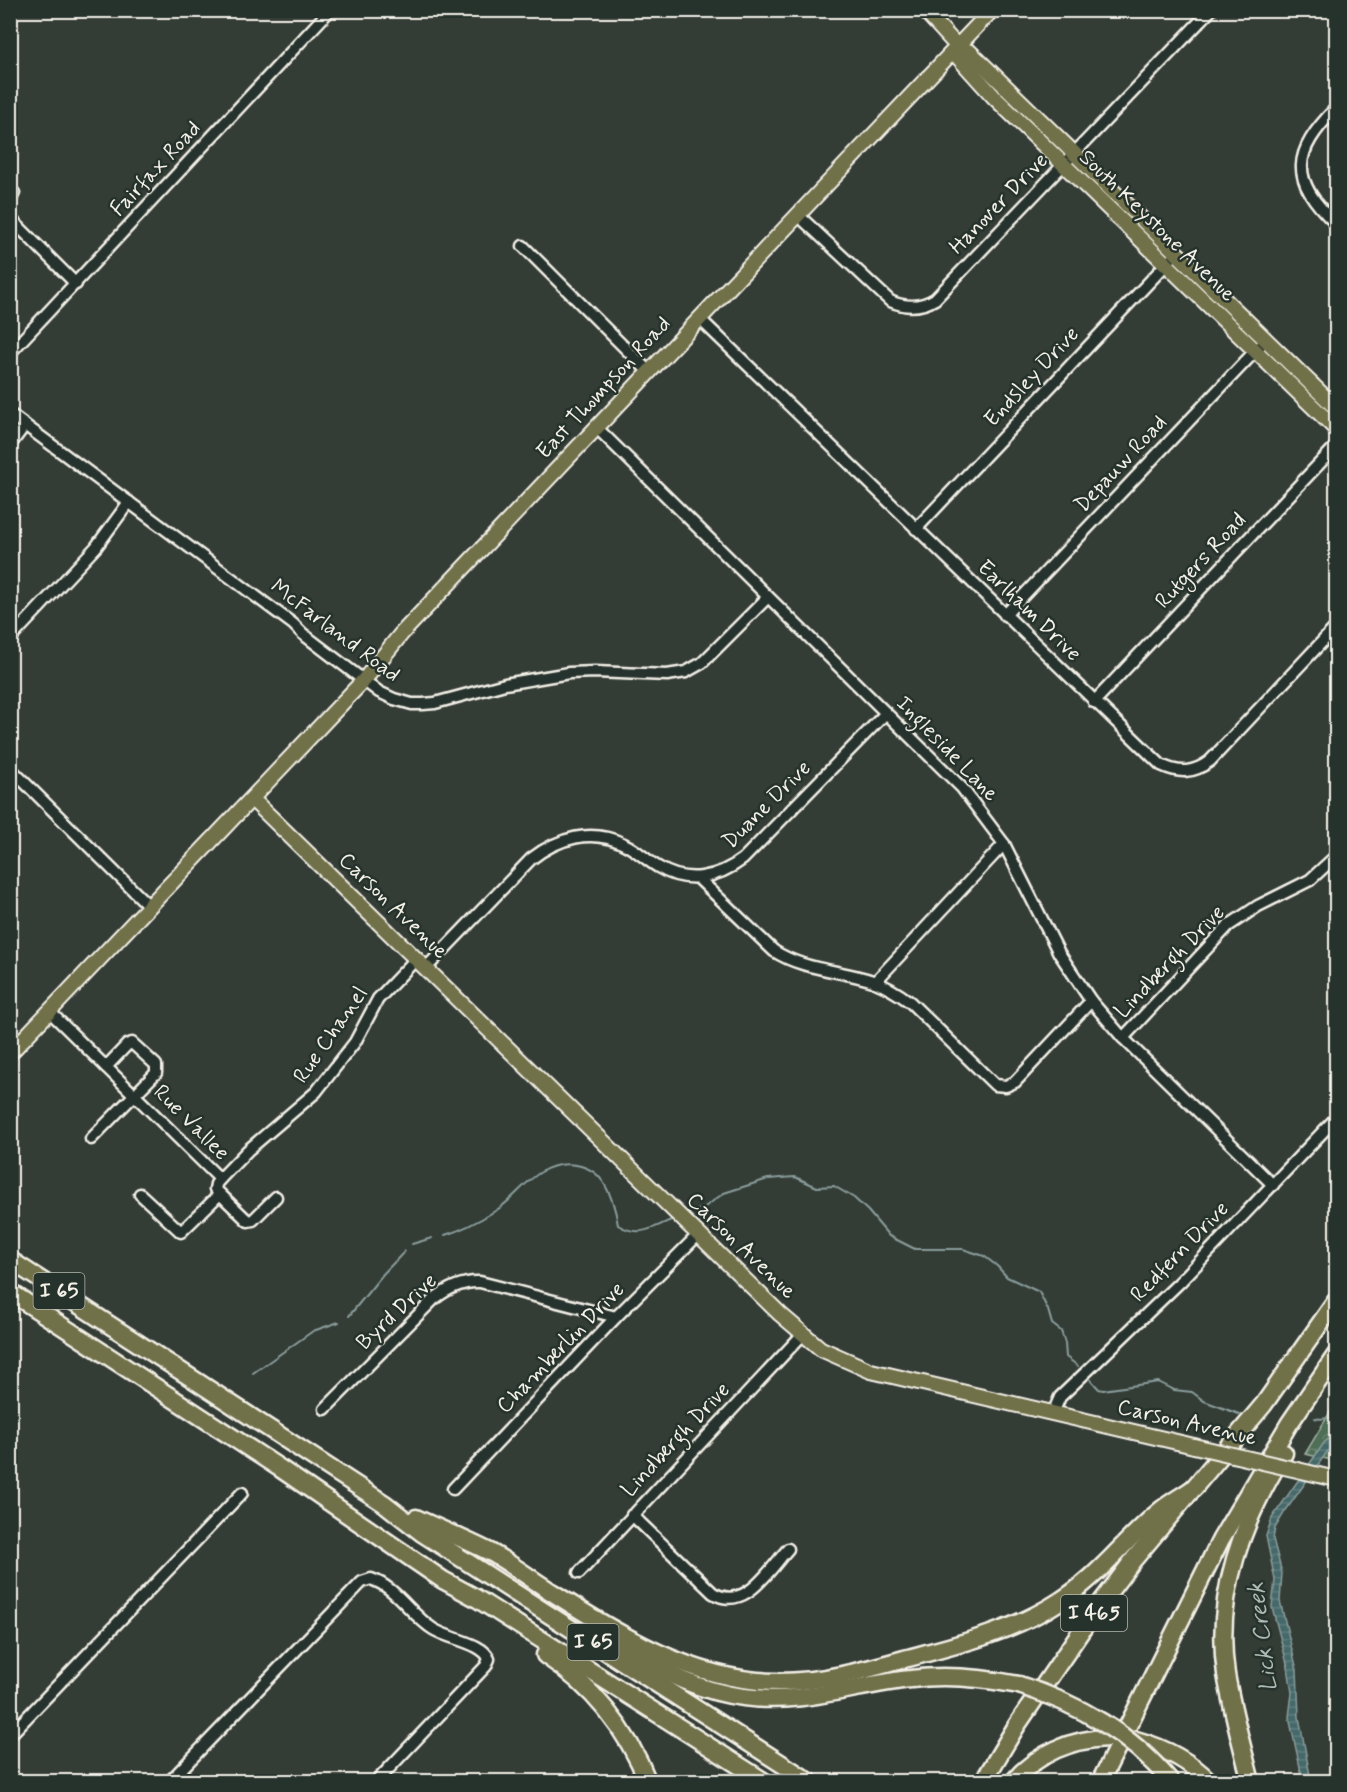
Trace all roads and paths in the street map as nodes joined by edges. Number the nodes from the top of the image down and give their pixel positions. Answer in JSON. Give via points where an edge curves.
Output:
{"nodes":[{"id":1,"x":330,"y":10,"type":"edge"},
{"id":2,"x":924,"y":10,"type":"edge"},
{"id":3,"x":992,"y":10,"type":"edge"},
{"id":4,"x":1211,"y":10,"type":"edge"},
{"id":5,"x":957,"y":46,"type":"junction"},
{"id":6,"x":1336,"y":108,"type":"edge"},
{"id":7,"x":1074,"y":154,"type":"junction"},
{"id":8,"x":1064,"y":165,"type":"junction"},
{"id":9,"x":10,"y":189,"type":"edge"},
{"id":10,"x":10,"y":201,"type":"edge"},
{"id":11,"x":798,"y":215,"type":"junction"},
{"id":12,"x":10,"y":218,"type":"edge"},
{"id":13,"x":1336,"y":224,"type":"edge"},
{"id":14,"x":523,"y":246,"type":"dead end"},
{"id":15,"x":1177,"y":253,"type":"junction"},
{"id":16,"x":1166,"y":265,"type":"junction"},
{"id":17,"x":76,"y":284,"type":"junction"},
{"id":18,"x":699,"y":318,"type":"junction"},
{"id":19,"x":1266,"y":339,"type":"junction"},
{"id":20,"x":1255,"y":351,"type":"junction"},
{"id":21,"x":10,"y":353,"type":"edge"},
{"id":22,"x":649,"y":372,"type":"junction"},
{"id":23,"x":1336,"y":408,"type":"edge"},
{"id":24,"x":10,"y":414,"type":"edge"},
{"id":25,"x":25,"y":425,"type":"junction"},
{"id":26,"x":596,"y":427,"type":"junction"},
{"id":27,"x":1336,"y":429,"type":"edge"},
{"id":28,"x":10,"y":445,"type":"edge"},
{"id":29,"x":1336,"y":446,"type":"edge"},
{"id":30,"x":129,"y":502,"type":"junction"},
{"id":31,"x":916,"y":529,"type":"junction"},
{"id":32,"x":768,"y":597,"type":"junction"},
{"id":33,"x":1005,"y":615,"type":"junction"},
{"id":34,"x":1336,"y":627,"type":"edge"},
{"id":35,"x":10,"y":639,"type":"edge"},
{"id":36,"x":364,"y":680,"type":"junction"},
{"id":37,"x":1094,"y":702,"type":"junction"},
{"id":38,"x":886,"y":713,"type":"junction"},
{"id":39,"x":10,"y":768,"type":"edge"},
{"id":40,"x":252,"y":799,"type":"junction"},
{"id":41,"x":1004,"y":844,"type":"junction"},
{"id":42,"x":1336,"y":856,"type":"edge"},
{"id":43,"x":698,"y":878,"type":"junction"},
{"id":44,"x":150,"y":907,"type":"junction"},
{"id":45,"x":422,"y":963,"type":"junction"},
{"id":46,"x":875,"y":982,"type":"junction"},
{"id":47,"x":1091,"y":1001,"type":"junction"},
{"id":48,"x":50,"y":1012,"type":"junction"},
{"id":49,"x":1124,"y":1038,"type":"junction"},
{"id":50,"x":12,"y":1047,"type":"edge"},
{"id":51,"x":106,"y":1067,"type":"junction"},
{"id":52,"x":135,"y":1095,"type":"junction"},
{"id":53,"x":1336,"y":1118,"type":"edge"},
{"id":54,"x":91,"y":1139,"type":"dead end"},
{"id":55,"x":220,"y":1179,"type":"junction"},
{"id":56,"x":1273,"y":1185,"type":"junction"},
{"id":57,"x":140,"y":1194,"type":"dead end"},
{"id":58,"x":220,"y":1194,"type":"junction"},
{"id":59,"x":276,"y":1197,"type":"dead end"},
{"id":60,"x":699,"y":1234,"type":"junction"},
{"id":61,"x":10,"y":1260,"type":"edge"},
{"id":62,"x":10,"y":1292,"type":"edge"},
{"id":63,"x":1336,"y":1301,"type":"edge"},
{"id":64,"x":616,"y":1317,"type":"junction"},
{"id":65,"x":803,"y":1334,"type":"junction"},
{"id":66,"x":1336,"y":1355,"type":"edge"},
{"id":67,"x":325,"y":1409,"type":"dead end"},
{"id":68,"x":1053,"y":1413,"type":"junction"},
{"id":69,"x":1336,"y":1479,"type":"edge"},
{"id":70,"x":1195,"y":1488,"type":"junction"},
{"id":71,"x":453,"y":1490,"type":"dead end"},
{"id":72,"x":242,"y":1493,"type":"dead end"},
{"id":73,"x":385,"y":1504,"type":"junction"},
{"id":74,"x":632,"y":1515,"type":"junction"},
{"id":75,"x":446,"y":1532,"type":"junction"},
{"id":76,"x":788,"y":1549,"type":"dead end"},
{"id":77,"x":579,"y":1573,"type":"dead end"},
{"id":78,"x":443,"y":1580,"type":"junction"},
{"id":79,"x":10,"y":1735,"type":"edge"},
{"id":80,"x":646,"y":1779,"type":"edge"},
{"id":81,"x":170,"y":1782,"type":"edge"},
{"id":82,"x":376,"y":1782,"type":"edge"},
{"id":83,"x":765,"y":1782,"type":"edge"},
{"id":84,"x":810,"y":1782,"type":"edge"},
{"id":85,"x":983,"y":1782,"type":"edge"},
{"id":86,"x":1013,"y":1782,"type":"edge"},
{"id":87,"x":1100,"y":1782,"type":"edge"},
{"id":88,"x":1172,"y":1782,"type":"edge"},
{"id":89,"x":1210,"y":1782,"type":"edge"},
{"id":90,"x":1251,"y":1782,"type":"edge"}],
"edges":[{"from":1,"to":17,"type":"street","name":"Fairfax Road"},
{"from":2,"to":5,"type":"main road","name":"South Keystone Avenue"},
{"from":3,"to":5,"type":"main road","name":"East Thompson Road"},
{"from":4,"to":7,"type":"street","name":"Hanover Drive"},
{"from":5,"to":7,"type":"main road","name":"South Keystone Avenue","via":[[970,52]]},
{"from":5,"to":8,"type":"main road","name":"South Keystone Avenue","via":[[958,57],[971,73]]},
{"from":5,"to":11,"type":"main road","name":"East Thompson Road"},
{"from":6,"to":13,"type":"street","via":[[1310,138],[1302,159],[1302,174],[1314,201]]},
{"from":7,"to":8,"type":"street","name":"Hanover Drive"},
{"from":7,"to":15,"type":"main road","name":"South Keystone Avenue"},
{"from":8,"to":11,"type":"street","name":"Hanover Drive","via":[[935,299],[917,306],[897,304],[887,298]]},
{"from":8,"to":16,"type":"main road","name":"South Keystone Avenue"},
{"from":9,"to":10,"type":"street","via":[[14,193]]},
{"from":11,"to":18,"type":"main road","name":"East Thompson Road"},
{"from":12,"to":17,"type":"street"},
{"from":14,"to":22,"type":"street"},
{"from":15,"to":16,"type":"street","name":"Endsley Drive"},
{"from":15,"to":19,"type":"main road","name":"South Keystone Avenue"},
{"from":16,"to":20,"type":"main road","name":"South Keystone Avenue"},
{"from":16,"to":31,"type":"street","name":"Endsley Drive"},
{"from":17,"to":21,"type":"street","name":"Fairfax Road"},
{"from":18,"to":22,"type":"main road","name":"East Thompson Road"},
{"from":18,"to":31,"type":"street","name":"Earlham Drive"},
{"from":19,"to":20,"type":"street","name":"Depauw Road"},
{"from":19,"to":23,"type":"main road","name":"South Keystone Avenue"},
{"from":20,"to":27,"type":"main road","name":"South Keystone Avenue"},
{"from":20,"to":33,"type":"street","name":"Depauw Road"},
{"from":22,"to":26,"type":"main road","name":"East Thompson Road"},
{"from":24,"to":25,"type":"street","name":"McFarland Road"},
{"from":25,"to":28,"type":"street"},
{"from":25,"to":30,"type":"street","name":"McFarland Road"},
{"from":26,"to":32,"type":"street","name":"Ingleside Lane"},
{"from":26,"to":36,"type":"main road","name":"East Thompson Road","via":[[402,633]]},
{"from":29,"to":37,"type":"street","name":"Rutgers Road"},
{"from":30,"to":35,"type":"street","via":[[96,547]]},
{"from":30,"to":36,"type":"street","name":"McFarland Road"},
{"from":31,"to":33,"type":"street","name":"Earlham Drive"},
{"from":32,"to":36,"type":"street","name":"McFarland Road","via":[[702,663],[675,675],[568,673],[423,704],[394,699]]},
{"from":32,"to":38,"type":"street","name":"Ingleside Lane"},
{"from":33,"to":37,"type":"street","name":"Earlham Drive"},
{"from":34,"to":37,"type":"street","name":"Earlham Drive","via":[[1201,768],[1171,770],[1161,765]]},
{"from":36,"to":40,"type":"main road","name":"East Thompson Road"},
{"from":38,"to":41,"type":"street","name":"Ingleside Lane","via":[[962,788]]},
{"from":38,"to":43,"type":"street","name":"Duane Drive","via":[[743,859],[721,873]]},
{"from":39,"to":44,"type":"street"},
{"from":40,"to":44,"type":"main road","name":"East Thompson Road"},
{"from":40,"to":45,"type":"main road","name":"Carson Avenue"},
{"from":41,"to":46,"type":"street"},
{"from":41,"to":47,"type":"street","name":"Ingleside Lane","via":[[1059,953]]},
{"from":42,"to":49,"type":"street","name":"Lindbergh Drive","via":[[1310,880],[1228,926]]},
{"from":43,"to":45,"type":"street","name":"Duane Drive","via":[[665,871],[613,839],[571,837],[546,847],[531,859]]},
{"from":43,"to":46,"type":"street","via":[[780,955],[797,963]]},
{"from":44,"to":48,"type":"main road"},
{"from":45,"to":55,"type":"street","name":"Rue Chanel","via":[[378,999],[355,1042],[316,1092]]},
{"from":45,"to":60,"type":"main road","name":"Carson Avenue"},
{"from":46,"to":47,"type":"street","name":"Lindbergh Drive","via":[[910,1002],[991,1082],[1003,1086],[1015,1082]]},
{"from":47,"to":49,"type":"street","name":"Ingleside Lane"},
{"from":48,"to":50,"type":"main road"},
{"from":48,"to":51,"type":"street","name":"Rue Vallee"},
{"from":49,"to":56,"type":"street","name":"Ingleside Lane"},
{"from":51,"to":52,"type":"street","name":"Rue Vallee"},
{"from":51,"to":52,"type":"street","name":"Rue Vallee","via":[[130,1043],[156,1065],[157,1071]]},
{"from":52,"to":54,"type":"street","name":"Rue Vallee"},
{"from":52,"to":55,"type":"street","name":"Rue Vallee"},
{"from":53,"to":56,"type":"street","name":"Redfern Drive"},
{"from":55,"to":58,"type":"street","via":[[215,1189]]},
{"from":56,"to":68,"type":"street","name":"Redfern Drive","via":[[1180,1282],[1060,1397]]},
{"from":57,"to":58,"type":"street","via":[[181,1232]]},
{"from":58,"to":59,"type":"street","via":[[248,1221],[254,1220]]},
{"from":60,"to":64,"type":"street","name":"Chamberlin Drive"},
{"from":60,"to":65,"type":"main road","name":"Carson Avenue"},
{"from":61,"to":73,"type":"highway","number":"I 65"},
{"from":62,"to":78,"type":"highway","number":"I 65"},
{"from":63,"to":70,"type":"highway","number":"I 465","via":[[1264,1404]]},
{"from":64,"to":67,"type":"street","name":"Byrd Drive","via":[[480,1282],[457,1285],[434,1299]]},
{"from":64,"to":71,"type":"street","name":"Chamberlin Drive"},
{"from":65,"to":68,"type":"main road","name":"Carson Avenue","via":[[821,1349],[870,1371]]},
{"from":65,"to":74,"type":"street","name":"Lindbergh Drive"},
{"from":66,"to":87,"type":"highway","via":[[1289,1424],[1221,1539]]},
{"from":66,"to":90,"type":"highway","via":[[1244,1529],[1227,1589],[1226,1673]]},
{"from":68,"to":69,"type":"main road","name":"Carson Avenue","bridge":true},
{"from":70,"to":75,"type":"highway","via":[[1161,1511],[1077,1590],[1022,1623],[926,1654],[847,1675],[806,1681],[752,1680],[682,1664],[590,1615],[491,1553]]},
{"from":70,"to":85,"type":"highway","number":"I 465","via":[[1134,1559],[1088,1621]]},
{"from":72,"to":79,"type":"street"},
{"from":73,"to":75,"type":"highway"},
{"from":73,"to":84,"type":"highway","number":"I 65","via":[[422,1533]]},
{"from":74,"to":76,"type":"street","via":[[713,1593],[726,1598],[743,1596]]},
{"from":74,"to":77,"type":"street","name":"Lindbergh Drive"},
{"from":75,"to":88,"type":"highway","bridge":true,"via":[[647,1663],[690,1683],[725,1694],[768,1699],[810,1698],[898,1680],[948,1676],[1020,1685],[1068,1702],[1107,1724]]},
{"from":78,"to":80,"type":"highway","via":[[472,1606],[559,1664],[587,1688],[616,1722]]},
{"from":78,"to":83,"type":"highway","number":"I 65"},
{"from":81,"to":82,"type":"street","via":[[369,1579],[391,1591],[432,1628],[478,1646],[489,1659]]},
{"from":86,"to":89,"type":"highway","bridge":true,"via":[[1052,1751],[1081,1741],[1108,1738],[1136,1740],[1175,1754]]}]}
